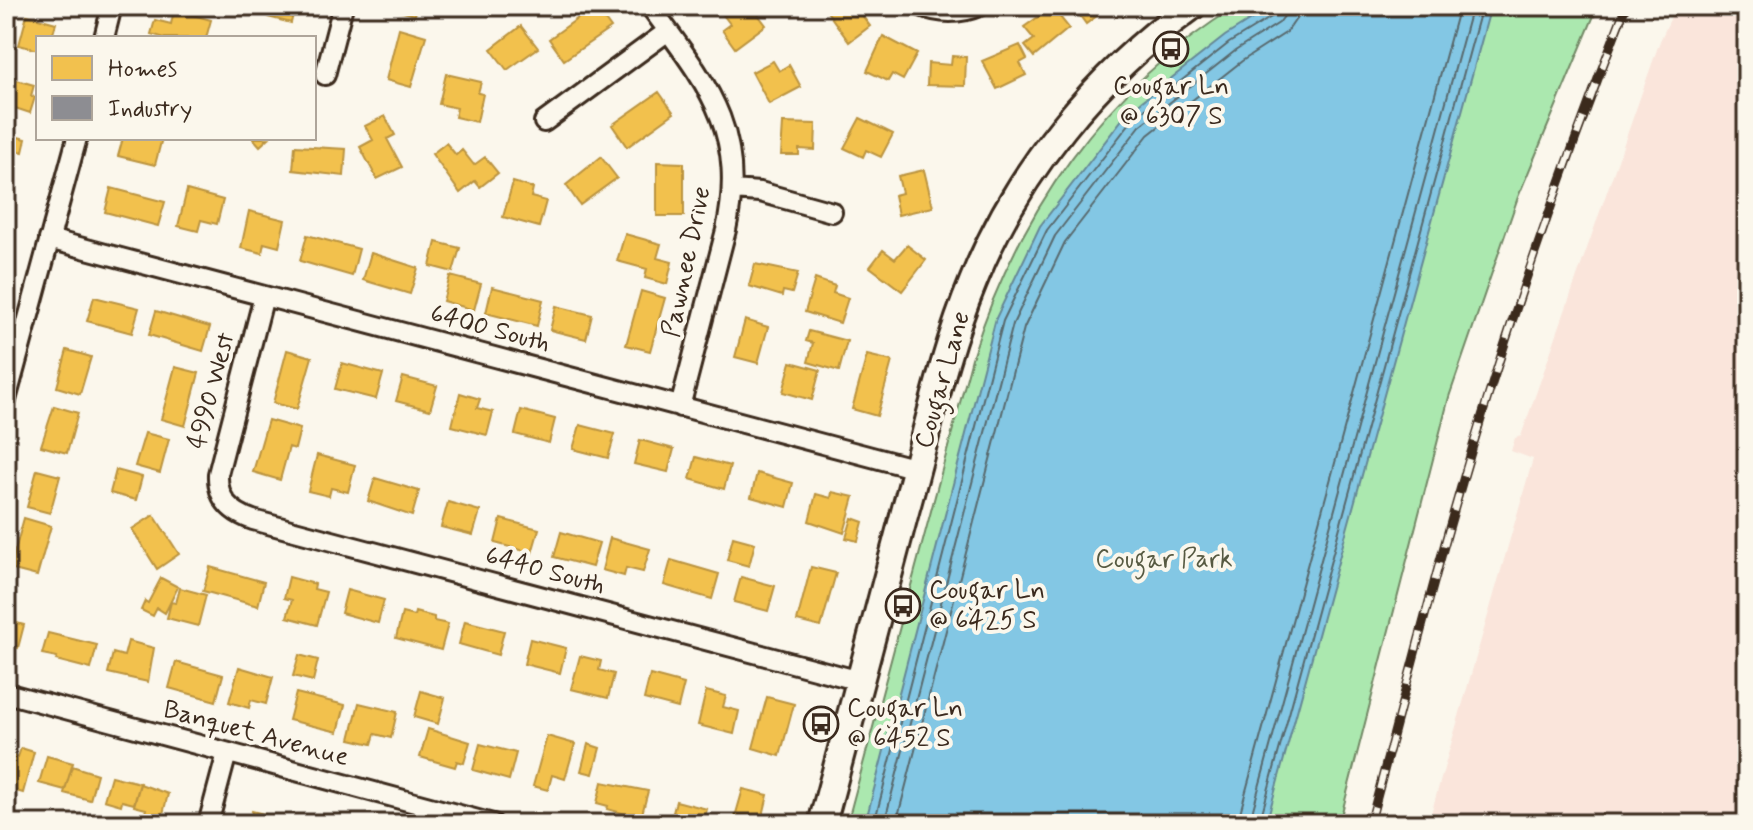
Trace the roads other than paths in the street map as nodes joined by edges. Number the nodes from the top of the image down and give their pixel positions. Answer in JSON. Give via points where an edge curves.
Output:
{"nodes":[{"id":1,"x":112,"y":6,"type":"edge"},
{"id":2,"x":343,"y":6,"type":"edge"},
{"id":3,"x":650,"y":6,"type":"edge"},
{"id":4,"x":921,"y":6,"type":"edge"},
{"id":5,"x":979,"y":6,"type":"edge"},
{"id":6,"x":1177,"y":10,"type":"edge"},
{"id":7,"x":668,"y":31,"type":"junction"},
{"id":8,"x":104,"y":36,"type":"edge"},
{"id":9,"x":325,"y":75,"type":"dead end"},
{"id":10,"x":544,"y":122,"type":"dead end"},
{"id":11,"x":76,"y":140,"type":"edge"},
{"id":12,"x":732,"y":190,"type":"junction"},
{"id":13,"x":832,"y":212,"type":"dead end"},
{"id":14,"x":49,"y":239,"type":"junction"},
{"id":15,"x":264,"y":296,"type":"junction"},
{"id":16,"x":6,"y":397,"type":"edge"},
{"id":17,"x":680,"y":407,"type":"junction"},
{"id":18,"x":917,"y":469,"type":"junction"},
{"id":19,"x":222,"y":500,"type":"joint"},
{"id":20,"x":860,"y":681,"type":"junction"},
{"id":21,"x":6,"y":693,"type":"edge"},
{"id":22,"x":227,"y":753,"type":"junction"},
{"id":23,"x":442,"y":817,"type":"edge"},
{"id":24,"x":208,"y":824,"type":"edge"},
{"id":25,"x":493,"y":824,"type":"edge"},
{"id":26,"x":822,"y":824,"type":"edge"}],
"edges":[{"from":1,"to":8,"type":"street"},
{"from":2,"to":9,"type":"street"},
{"from":3,"to":7,"type":"street","name":"Pawnee Drive"},
{"from":4,"to":5,"type":"street","via":[[939,12]]},
{"from":6,"to":18,"type":"main road","name":"Cougar Lane","via":[[1082,105],[1008,209],[961,311]]},
{"from":7,"to":10,"type":"street"},
{"from":7,"to":12,"type":"street","name":"Pawnee Drive","via":[[701,75],[718,111],[729,150]]},
{"from":11,"to":14,"type":"street"},
{"from":12,"to":13,"type":"street","via":[[760,192]]},
{"from":12,"to":17,"type":"street","name":"Pawnee Drive"},
{"from":14,"to":15,"type":"street","name":"6400 South"},
{"from":14,"to":16,"type":"street"},
{"from":15,"to":17,"type":"street","name":"6400 South"},
{"from":15,"to":19,"type":"street","name":"4990 West","via":[[219,465]]},
{"from":17,"to":18,"type":"street","name":"6400 South"},
{"from":18,"to":20,"type":"main road","name":"Cougar Lane"},
{"from":19,"to":20,"type":"street","name":"6440 South","via":[[253,520]]},
{"from":20,"to":26,"type":"main road","name":"Cougar Lane"},
{"from":21,"to":22,"type":"street","name":"Banquet Avenue"},
{"from":22,"to":23,"type":"street","name":"Banquet Avenue"},
{"from":22,"to":24,"type":"street"},
{"from":23,"to":25,"type":"street","name":"Banquet Avenue"}]}
